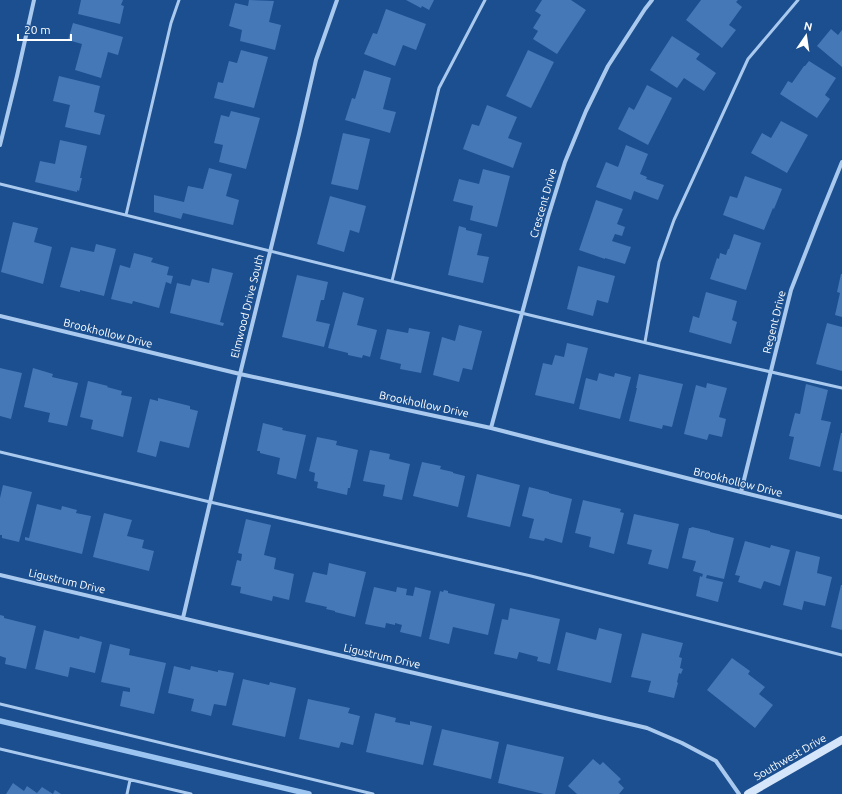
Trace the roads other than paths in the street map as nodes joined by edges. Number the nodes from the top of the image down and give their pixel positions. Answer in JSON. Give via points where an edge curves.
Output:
{"nodes":[{"id":1,"x":34,"y":0,"type":"edge"},
{"id":2,"x":179,"y":0,"type":"edge"},
{"id":3,"x":337,"y":0,"type":"edge"},
{"id":4,"x":485,"y":0,"type":"edge"},
{"id":5,"x":652,"y":0,"type":"edge"},
{"id":6,"x":798,"y":0,"type":"edge"},
{"id":7,"x":0,"y":145,"type":"edge"},
{"id":8,"x":842,"y":162,"type":"edge"},
{"id":9,"x":0,"y":184,"type":"edge"},
{"id":10,"x":126,"y":215,"type":"junction"},
{"id":11,"x":270,"y":251,"type":"junction"},
{"id":12,"x":392,"y":281,"type":"junction"},
{"id":13,"x":522,"y":313,"type":"junction"},
{"id":14,"x":0,"y":316,"type":"edge"},
{"id":15,"x":645,"y":342,"type":"junction"},
{"id":16,"x":771,"y":372,"type":"junction"},
{"id":17,"x":240,"y":374,"type":"junction"},
{"id":18,"x":842,"y":388,"type":"edge"},
{"id":19,"x":491,"y":428,"type":"junction"},
{"id":20,"x":0,"y":452,"type":"edge"},
{"id":21,"x":741,"y":492,"type":"junction"},
{"id":22,"x":210,"y":502,"type":"junction"},
{"id":23,"x":842,"y":517,"type":"edge"},
{"id":24,"x":0,"y":575,"type":"edge"},
{"id":25,"x":183,"y":618,"type":"junction"},
{"id":26,"x":842,"y":655,"type":"edge"},
{"id":27,"x":0,"y":704,"type":"edge"},
{"id":28,"x":842,"y":740,"type":"edge"},
{"id":29,"x":0,"y":750,"type":"edge"},
{"id":30,"x":130,"y":780,"type":"junction"},
{"id":31,"x":127,"y":794,"type":"edge"},
{"id":32,"x":191,"y":794,"type":"edge"},
{"id":33,"x":373,"y":794,"type":"edge"},
{"id":34,"x":739,"y":794,"type":"edge"},
{"id":35,"x":748,"y":794,"type":"edge"}],
"edges":[{"from":1,"to":7,"type":"street"},
{"from":2,"to":10,"type":"lane","via":[[171,23]]},
{"from":3,"to":11,"type":"street","name":"Elmwood Drive South","via":[[316,60]]},
{"from":4,"to":12,"type":"lane","via":[[439,88]]},
{"from":5,"to":13,"type":"street","name":"Crescent Drive","via":[[608,66],[586,111],[565,162]]},
{"from":6,"to":15,"type":"lane","via":[[748,60],[674,220],[659,262]]},
{"from":8,"to":16,"type":"street","name":"Regent Drive","via":[[791,290]]},
{"from":9,"to":10,"type":"lane"},
{"from":10,"to":11,"type":"lane"},
{"from":11,"to":12,"type":"lane"},
{"from":11,"to":17,"type":"street","name":"Elmwood Drive South"},
{"from":12,"to":13,"type":"lane"},
{"from":13,"to":15,"type":"lane"},
{"from":13,"to":19,"type":"street","name":"Crescent Drive"},
{"from":14,"to":17,"type":"street","name":"Brookhollow Drive"},
{"from":15,"to":16,"type":"lane"},
{"from":16,"to":18,"type":"lane"},
{"from":16,"to":21,"type":"street","name":"Regent Drive"},
{"from":17,"to":19,"type":"street","name":"Brookhollow Drive"},
{"from":17,"to":22,"type":"street","name":"Elmwood Drive South"},
{"from":19,"to":21,"type":"street","name":"Brookhollow Drive"},
{"from":20,"to":22,"type":"lane"},
{"from":21,"to":23,"type":"street","name":"Brookhollow Drive"},
{"from":22,"to":25,"type":"street","name":"Elmwood Drive South"},
{"from":22,"to":26,"type":"lane","via":[[531,576]]},
{"from":24,"to":25,"type":"street","name":"Ligustrum Drive"},
{"from":25,"to":34,"type":"street","name":"Ligustrum Drive","via":[[647,728],[716,761]]},
{"from":27,"to":33,"type":"lane"},
{"from":28,"to":35,"type":"main road","name":"Southwest Drive"},
{"from":29,"to":30,"type":"lane"},
{"from":30,"to":31,"type":"lane"},
{"from":30,"to":32,"type":"lane"}]}
